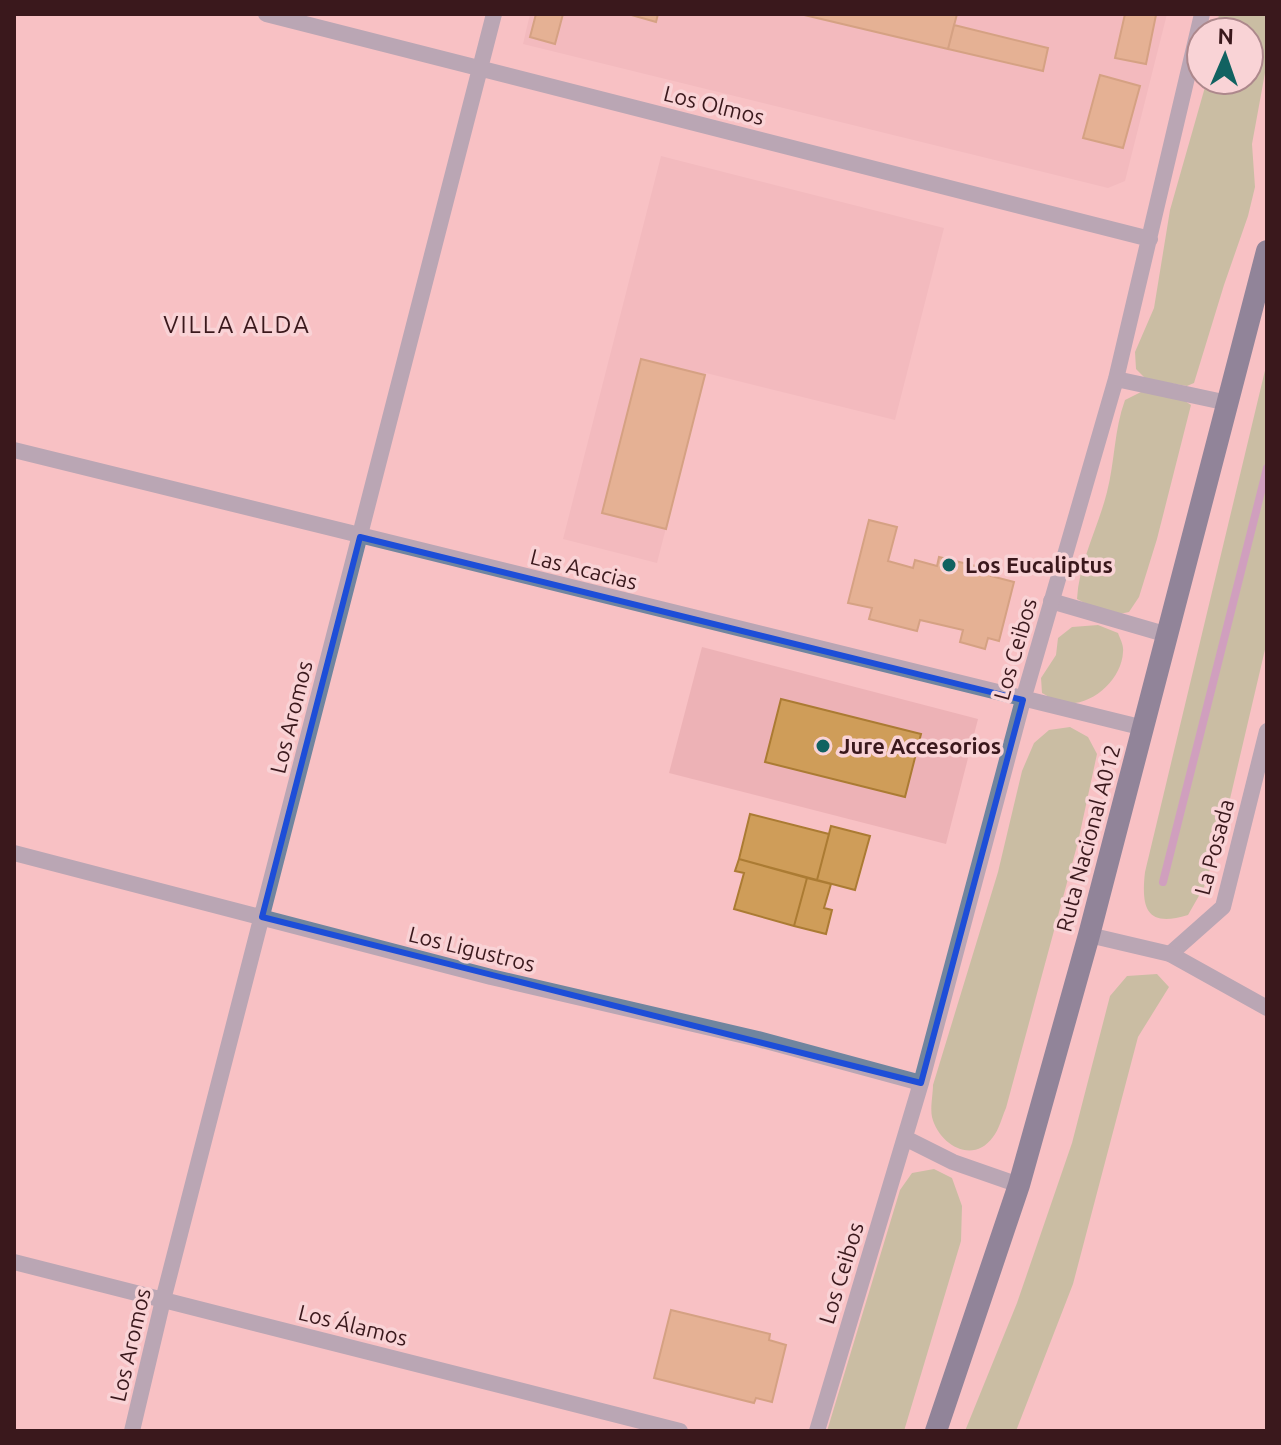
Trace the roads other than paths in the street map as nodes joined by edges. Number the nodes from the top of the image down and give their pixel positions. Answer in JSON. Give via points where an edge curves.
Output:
{"nodes":[{"id":1,"x":266,"y":14,"type":"edge"},
{"id":2,"x":494,"y":14,"type":"edge"},
{"id":3,"x":1202,"y":14,"type":"edge"},
{"id":4,"x":481,"y":68,"type":"junction"},
{"id":5,"x":1150,"y":239,"type":"junction"},
{"id":6,"x":1267,"y":251,"type":"edge"},
{"id":7,"x":1116,"y":379,"type":"junction"},
{"id":8,"x":1228,"y":403,"type":"junction"},
{"id":9,"x":14,"y":450,"type":"edge"},
{"id":10,"x":360,"y":537,"type":"junction"},
{"id":11,"x":1051,"y":601,"type":"junction"},
{"id":12,"x":1168,"y":635,"type":"junction"},
{"id":13,"x":1023,"y":700,"type":"junction"},
{"id":14,"x":1144,"y":728,"type":"junction"},
{"id":15,"x":1267,"y":731,"type":"edge"},
{"id":16,"x":14,"y":853,"type":"edge"},
{"id":17,"x":262,"y":917,"type":"junction"},
{"id":18,"x":1089,"y":935,"type":"junction"},
{"id":19,"x":1170,"y":954,"type":"junction"},
{"id":20,"x":1267,"y":1008,"type":"edge"},
{"id":21,"x":921,"y":1083,"type":"junction"},
{"id":22,"x":905,"y":1138,"type":"junction"},
{"id":23,"x":1019,"y":1185,"type":"junction"},
{"id":24,"x":14,"y":1262,"type":"edge"},
{"id":25,"x":163,"y":1300,"type":"junction"},
{"id":26,"x":132,"y":1431,"type":"edge"},
{"id":27,"x":680,"y":1431,"type":"edge"},
{"id":28,"x":817,"y":1431,"type":"edge"},
{"id":29,"x":936,"y":1431,"type":"edge"}],
"edges":[{"from":1,"to":4,"type":"street","name":"Los Olmos"},
{"from":2,"to":4,"type":"street","name":"Los Aromos"},
{"from":3,"to":5,"type":"street","name":"Los Ceibos"},
{"from":4,"to":5,"type":"street","name":"Los Olmos"},
{"from":4,"to":10,"type":"street","name":"Los Aromos"},
{"from":5,"to":7,"type":"street","name":"Los Ceibos"},
{"from":6,"to":8,"type":"highway","name":"Ruta Nacional A012"},
{"from":7,"to":8,"type":"street"},
{"from":7,"to":11,"type":"street","name":"Los Ceibos"},
{"from":8,"to":12,"type":"highway","name":"Ruta Nacional A012"},
{"from":9,"to":10,"type":"street","name":"Las Acacias"},
{"from":10,"to":13,"type":"street","name":"Las Acacias"},
{"from":10,"to":17,"type":"street","name":"Los Aromos"},
{"from":11,"to":12,"type":"street"},
{"from":11,"to":13,"type":"street","name":"Los Ceibos"},
{"from":12,"to":14,"type":"highway","name":"Ruta Nacional A012"},
{"from":13,"to":14,"type":"street","name":"Las Acacias"},
{"from":13,"to":21,"type":"street","name":"Los Ceibos"},
{"from":14,"to":18,"type":"highway","name":"Ruta Nacional A012"},
{"from":15,"to":19,"type":"street","name":"La Posada","via":[[1223,907]]},
{"from":16,"to":17,"type":"street","name":"Los Ligustros"},
{"from":17,"to":21,"type":"street","name":"Los Ligustros"},
{"from":17,"to":25,"type":"street","name":"Los Aromos"},
{"from":18,"to":19,"type":"street"},
{"from":18,"to":23,"type":"highway","name":"Ruta Nacional A012"},
{"from":19,"to":20,"type":"street"},
{"from":21,"to":22,"type":"street","name":"Los Ceibos"},
{"from":22,"to":23,"type":"street"},
{"from":22,"to":28,"type":"street","name":"Los Ceibos"},
{"from":23,"to":29,"type":"highway","name":"Ruta Nacional A012"},
{"from":24,"to":25,"type":"street","name":"Los Álamos"},
{"from":25,"to":26,"type":"street","name":"Los Aromos"},
{"from":25,"to":27,"type":"street","name":"Los Álamos"}]}
